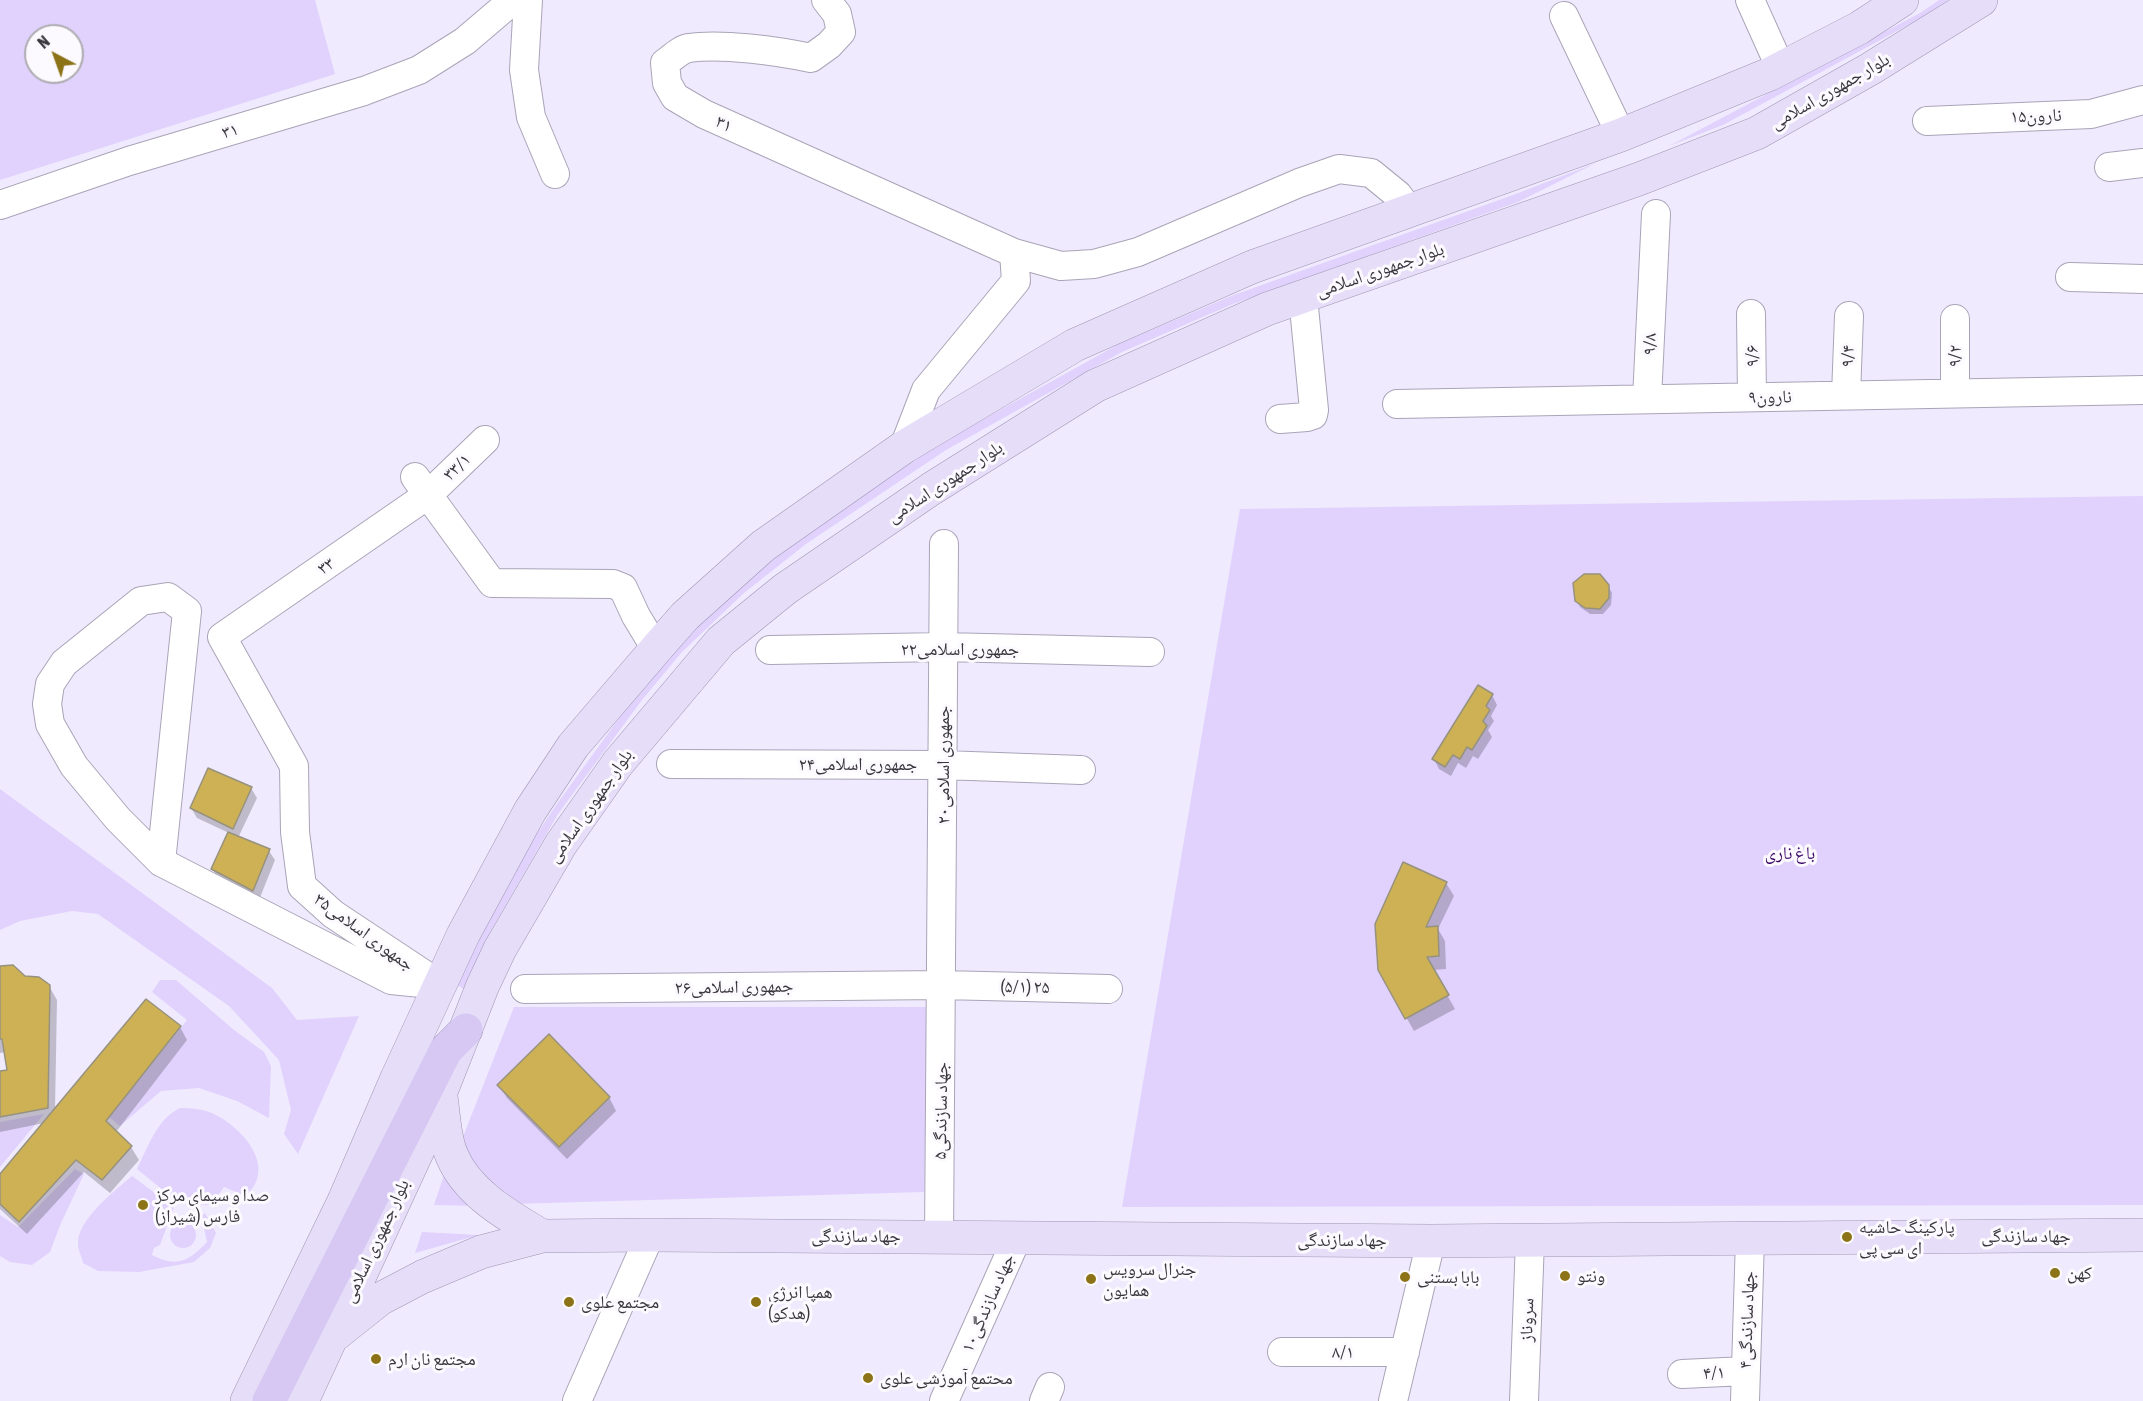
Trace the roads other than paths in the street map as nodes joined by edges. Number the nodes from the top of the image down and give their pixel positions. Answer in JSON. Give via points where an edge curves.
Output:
{"nodes":[{"id":1,"x":509,"y":0,"type":"edge"},
{"id":2,"x":528,"y":0,"type":"edge"},
{"id":3,"x":826,"y":0,"type":"edge"},
{"id":4,"x":1750,"y":0,"type":"edge"},
{"id":5,"x":1902,"y":0,"type":"edge"},
{"id":6,"x":1981,"y":0,"type":"edge"},
{"id":7,"x":1564,"y":16,"type":"dead end"},
{"id":8,"x":1780,"y":69,"type":"junction"},
{"id":9,"x":2143,"y":100,"type":"edge"},
{"id":10,"x":1927,"y":121,"type":"dead end"},
{"id":11,"x":1621,"y":135,"type":"junction"},
{"id":12,"x":2143,"y":163,"type":"edge"},
{"id":13,"x":2109,"y":167,"type":"dead end"},
{"id":14,"x":555,"y":174,"type":"dead end"},
{"id":15,"x":1639,"y":179,"type":"junction"},
{"id":16,"x":0,"y":205,"type":"edge"},
{"id":17,"x":1409,"y":210,"type":"junction"},
{"id":18,"x":1656,"y":214,"type":"dead end"},
{"id":19,"x":1014,"y":253,"type":"junction"},
{"id":20,"x":2070,"y":277,"type":"dead end"},
{"id":21,"x":2143,"y":279,"type":"edge"},
{"id":22,"x":1303,"y":297,"type":"junction"},
{"id":23,"x":1751,"y":314,"type":"dead end"},
{"id":24,"x":1849,"y":316,"type":"dead end"},
{"id":25,"x":1955,"y":319,"type":"dead end"},
{"id":26,"x":2143,"y":390,"type":"edge"},
{"id":27,"x":1955,"y":393,"type":"junction"},
{"id":28,"x":1846,"y":395,"type":"junction"},
{"id":29,"x":1752,"y":397,"type":"junction"},
{"id":30,"x":1647,"y":399,"type":"junction"},
{"id":31,"x":1397,"y":405,"type":"dead end"},
{"id":32,"x":1280,"y":419,"type":"dead end"},
{"id":33,"x":485,"y":440,"type":"dead end"},
{"id":34,"x":904,"y":447,"type":"junction"},
{"id":35,"x":422,"y":486,"type":"junction"},
{"id":36,"x":944,"y":544,"type":"dead end"},
{"id":37,"x":222,"y":638,"type":"joint"},
{"id":38,"x":944,"y":647,"type":"junction"},
{"id":39,"x":656,"y":649,"type":"junction"},
{"id":40,"x":770,"y":650,"type":"dead end"},
{"id":41,"x":1150,"y":652,"type":"dead end"},
{"id":42,"x":671,"y":764,"type":"dead end"},
{"id":43,"x":943,"y":765,"type":"junction"},
{"id":44,"x":1082,"y":770,"type":"dead end"},
{"id":45,"x":161,"y":862,"type":"junction"},
{"id":46,"x":441,"y":985,"type":"junction"},
{"id":47,"x":942,"y":985,"type":"junction"},
{"id":48,"x":525,"y":989,"type":"dead end"},
{"id":49,"x":1108,"y":989,"type":"dead end"},
{"id":50,"x":466,"y":1030,"type":"junction"},
{"id":51,"x":441,"y":1096,"type":"junction"},
{"id":52,"x":650,"y":1235,"type":"junction"},
{"id":53,"x":2143,"y":1235,"type":"edge"},
{"id":54,"x":542,"y":1236,"type":"junction"},
{"id":55,"x":939,"y":1237,"type":"junction"},
{"id":56,"x":1017,"y":1238,"type":"junction"},
{"id":57,"x":1750,"y":1238,"type":"junction"},
{"id":58,"x":1530,"y":1240,"type":"junction"},
{"id":59,"x":1431,"y":1241,"type":"junction"},
{"id":60,"x":332,"y":1337,"type":"junction"},
{"id":61,"x":1282,"y":1352,"type":"dead end"},
{"id":62,"x":1405,"y":1352,"type":"junction"},
{"id":63,"x":1746,"y":1371,"type":"junction"},
{"id":64,"x":1682,"y":1374,"type":"dead end"},
{"id":65,"x":246,"y":1401,"type":"edge"},
{"id":66,"x":268,"y":1401,"type":"edge"},
{"id":67,"x":302,"y":1401,"type":"edge"},
{"id":68,"x":577,"y":1401,"type":"edge"},
{"id":69,"x":944,"y":1401,"type":"edge"},
{"id":70,"x":1393,"y":1401,"type":"edge"},
{"id":71,"x":1524,"y":1401,"type":"edge"},
{"id":72,"x":1745,"y":1401,"type":"edge"}],
"edges":[{"from":1,"to":16,"type":"street","name":"۳۱","via":[[465,41],[419,69],[364,91],[129,161]]},
{"from":2,"to":14,"type":"street","via":[[524,70],[531,117]]},
{"from":3,"to":19,"type":"street","name":"۳۱","via":[[837,15],[841,32],[811,58],[686,48],[665,63],[667,83],[675,97],[735,130]]},
{"from":4,"to":8,"type":"street"},
{"from":5,"to":8,"type":"main road","via":[[1859,28]]},
{"from":6,"to":15,"type":"main road","name":"بلوار جمهوری اسلامی","via":[[1758,133]]},
{"from":7,"to":11,"type":"street"},
{"from":8,"to":11,"type":"main road"},
{"from":9,"to":10,"type":"street","name":"نارون۱۵","via":[[2091,114]]},
{"from":11,"to":15,"type":"main road"},
{"from":11,"to":17,"type":"main road"},
{"from":12,"to":13,"type":"street"},
{"from":15,"to":22,"type":"main road","name":"بلوار جمهوری اسلامی"},
{"from":17,"to":19,"type":"street","via":[[1398,195],[1371,173],[1339,169],[1138,252],[1094,264],[1062,266]]},
{"from":17,"to":34,"type":"main road","via":[[1252,267],[1075,345]]},
{"from":18,"to":30,"type":"street","name":"۹/۸"},
{"from":19,"to":34,"type":"street","via":[[1016,281],[926,390]]},
{"from":20,"to":21,"type":"street"},
{"from":22,"to":32,"type":"street","via":[[1314,410],[1307,417]]},
{"from":22,"to":50,"type":"main road","name":"بلوار جمهوری اسلامی","via":[[1267,309],[1095,386],[931,489],[785,590],[721,641],[624,754],[561,844],[500,949]]},
{"from":23,"to":29,"type":"street","name":"۹/۶"},
{"from":24,"to":28,"type":"street","name":"۹/۴"},
{"from":25,"to":27,"type":"street","name":"۹/۲"},
{"from":26,"to":27,"type":"street","name":"نارون۹"},
{"from":27,"to":28,"type":"street","name":"نارون۹"},
{"from":28,"to":29,"type":"street","name":"نارون۹"},
{"from":29,"to":30,"type":"street","name":"نارون۹"},
{"from":30,"to":31,"type":"street","name":"نارون۹"},
{"from":33,"to":35,"type":"street","name":"۳۳/۱"},
{"from":34,"to":39,"type":"main road","via":[[763,546]]},
{"from":35,"to":37,"type":"street","name":"۳۳"},
{"from":35,"to":39,"type":"street","via":[[492,583],[613,584],[623,588]]},
{"from":36,"to":38,"type":"street","name":"جمهوری اسلامی۲۰"},
{"from":37,"to":46,"type":"street","name":"جمهوری اسلامی۳۵","via":[[294,766],[295,832],[302,886],[333,914]]},
{"from":38,"to":40,"type":"street","name":"جمهوری اسلامی۲۲"},
{"from":38,"to":41,"type":"street","name":"جمهوری اسلامی۲۲"},
{"from":38,"to":43,"type":"street","name":"جمهوری اسلامی۲۰"},
{"from":39,"to":46,"type":"main road","via":[[573,746],[530,811],[463,935]]},
{"from":42,"to":43,"type":"street","name":"جمهوری اسلامی۲۴"},
{"from":43,"to":44,"type":"street","name":"جمهوری اسلامی۲۴"},
{"from":43,"to":47,"type":"street","name":"جمهوری اسلامی۲۰"},
{"from":45,"to":45,"type":"street","via":[[74,766],[50,724],[47,704],[51,684],[64,663],[141,601],[168,597],[186,611]]},
{"from":45,"to":46,"type":"street","via":[[392,980]]},
{"from":46,"to":65,"type":"main road","via":[[344,1201]]},
{"from":47,"to":48,"type":"street","name":"جمهوری اسلامی۲۶"},
{"from":47,"to":49,"type":"street","name":"(۵/۱) ۲۵"},
{"from":47,"to":55,"type":"street","name":"جهاد سازندگی۵"},
{"from":50,"to":51,"type":"main road","name":"بلوار جمهوری اسلامی"},
{"from":50,"to":66,"type":"highway","via":[[446,1050]]},
{"from":51,"to":54,"type":"main road","via":[[452,1155],[459,1169],[502,1211]]},
{"from":51,"to":60,"type":"main road","name":"بلوار جمهوری اسلامی"},
{"from":52,"to":54,"type":"main road","name":"جهاد سازندگی"},
{"from":52,"to":55,"type":"main road","name":"جهاد سازندگی"},
{"from":52,"to":68,"type":"street"},
{"from":53,"to":57,"type":"main road","name":"جهاد سازندگی"},
{"from":54,"to":60,"type":"main road","name":"جهاد سازندگی","via":[[481,1252],[422,1277],[380,1299]]},
{"from":55,"to":56,"type":"main road","name":"جهاد سازندگی"},
{"from":56,"to":59,"type":"main road","name":"جهاد سازندگی"},
{"from":56,"to":69,"type":"street","name":"جهاد سازندگی۱۰"},
{"from":57,"to":58,"type":"main road","name":"جهاد سازندگی"},
{"from":57,"to":63,"type":"street","name":"جهاد سازندگی۴"},
{"from":58,"to":59,"type":"main road","name":"جهاد سازندگی"},
{"from":58,"to":71,"type":"street","name":"سروناز"},
{"from":59,"to":62,"type":"street"},
{"from":60,"to":67,"type":"main road","name":"بلوار جمهوری اسلامی"},
{"from":61,"to":62,"type":"street","name":"۸/۱"},
{"from":62,"to":70,"type":"street"},
{"from":63,"to":64,"type":"street","name":"۴/۱"},
{"from":63,"to":72,"type":"street","name":"جهاد سازندگی۴"}]}
